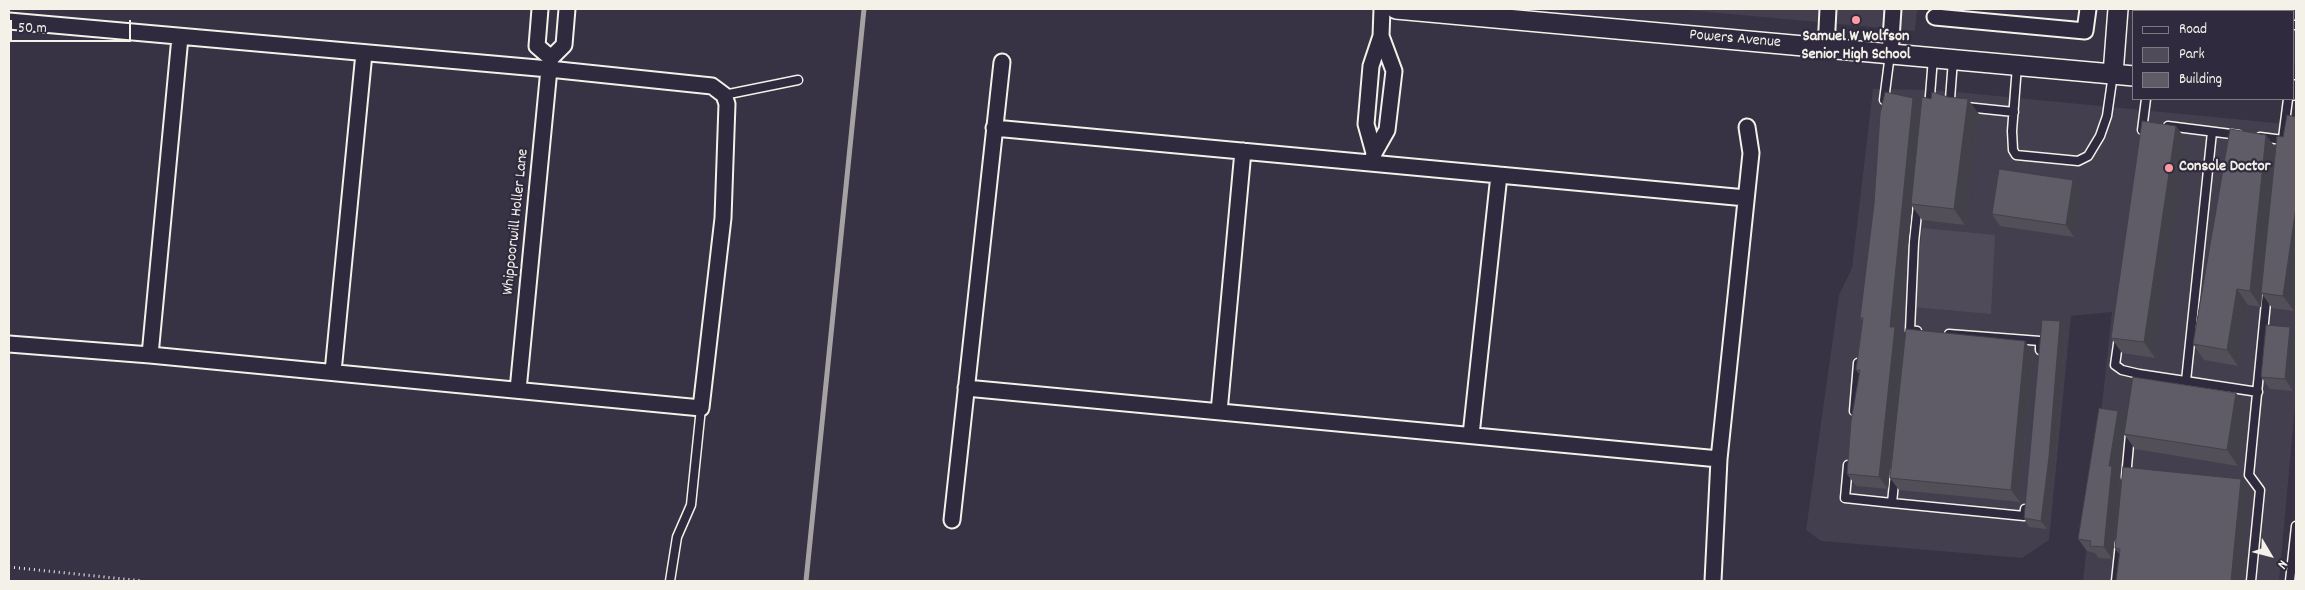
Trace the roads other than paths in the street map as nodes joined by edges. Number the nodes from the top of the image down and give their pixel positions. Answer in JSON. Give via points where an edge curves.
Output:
{"nodes":[{"id":1,"x":540,"y":9,"type":"edge"},
{"id":2,"x":567,"y":9,"type":"edge"},
{"id":3,"x":1382,"y":9,"type":"edge"},
{"id":4,"x":1396,"y":9,"type":"edge"},
{"id":5,"x":1828,"y":9,"type":"edge"},
{"id":6,"x":1893,"y":9,"type":"edge"},
{"id":7,"x":2088,"y":9,"type":"edge"},
{"id":8,"x":2118,"y":9,"type":"edge"},
{"id":9,"x":2212,"y":9,"type":"edge"},
{"id":10,"x":2227,"y":10,"type":"edge"},
{"id":11,"x":1477,"y":12,"type":"edge"},
{"id":12,"x":1935,"y":17,"type":"dead end"},
{"id":13,"x":9,"y":21,"type":"edge"},
{"id":14,"x":1381,"y":36,"type":"junction"},
{"id":15,"x":180,"y":37,"type":"junction"},
{"id":16,"x":1826,"y":48,"type":"junction"},
{"id":17,"x":364,"y":53,"type":"junction"},
{"id":18,"x":1890,"y":54,"type":"junction"},
{"id":19,"x":1933,"y":58,"type":"junction"},
{"id":20,"x":1953,"y":60,"type":"junction"},
{"id":21,"x":1002,"y":62,"type":"dead end"},
{"id":22,"x":550,"y":63,"type":"junction"},
{"id":23,"x":2017,"y":65,"type":"junction"},
{"id":24,"x":2113,"y":74,"type":"junction"},
{"id":25,"x":2132,"y":76,"type":"edge"},
{"id":26,"x":798,"y":80,"type":"dead end"},
{"id":27,"x":724,"y":95,"type":"junction"},
{"id":28,"x":2146,"y":100,"type":"edge"},
{"id":29,"x":2288,"y":100,"type":"edge"},
{"id":30,"x":1883,"y":112,"type":"edge"},
{"id":31,"x":2014,"y":112,"type":"junction"},
{"id":32,"x":1928,"y":115,"type":"edge"},
{"id":33,"x":2143,"y":123,"type":"junction"},
{"id":34,"x":2151,"y":124,"type":"edge"},
{"id":35,"x":2160,"y":125,"type":"edge"},
{"id":36,"x":1747,"y":127,"type":"dead end"},
{"id":37,"x":994,"y":128,"type":"junction"},
{"id":38,"x":2212,"y":132,"type":"junction"},
{"id":39,"x":2283,"y":140,"type":"junction"},
{"id":40,"x":2140,"y":143,"type":"edge"},
{"id":41,"x":1243,"y":151,"type":"junction"},
{"id":42,"x":1374,"y":158,"type":"junction"},
{"id":43,"x":2281,"y":158,"type":"edge"},
{"id":44,"x":1499,"y":175,"type":"junction"},
{"id":45,"x":1919,"y":193,"type":"edge"},
{"id":46,"x":1746,"y":198,"type":"junction"},
{"id":47,"x":2268,"y":285,"type":"edge"},
{"id":48,"x":2120,"y":325,"type":"edge"},
{"id":49,"x":1910,"y":330,"type":"junction"},
{"id":50,"x":1929,"y":332,"type":"edge"},
{"id":51,"x":1938,"y":333,"type":"edge"},
{"id":52,"x":1910,"y":340,"type":"edge"},
{"id":53,"x":9,"y":344,"type":"edge"},
{"id":54,"x":150,"y":355,"type":"junction"},
{"id":55,"x":1859,"y":359,"type":"edge"},
{"id":56,"x":2039,"y":361,"type":"edge"},
{"id":57,"x":333,"y":372,"type":"junction"},
{"id":58,"x":2139,"y":374,"type":"junction"},
{"id":59,"x":2186,"y":381,"type":"junction"},
{"id":60,"x":966,"y":388,"type":"junction"},
{"id":61,"x":518,"y":390,"type":"junction"},
{"id":62,"x":2258,"y":392,"type":"junction"},
{"id":63,"x":2135,"y":401,"type":"edge"},
{"id":64,"x":701,"y":408,"type":"junction"},
{"id":65,"x":1219,"y":412,"type":"junction"},
{"id":66,"x":1853,"y":418,"type":"edge"},
{"id":67,"x":2131,"y":428,"type":"edge"},
{"id":68,"x":1471,"y":435,"type":"junction"},
{"id":69,"x":1849,"y":458,"type":"edge"},
{"id":70,"x":1719,"y":459,"type":"junction"},
{"id":71,"x":1896,"y":465,"type":"edge"},
{"id":72,"x":2126,"y":487,"type":"edge"},
{"id":73,"x":2026,"y":497,"type":"edge"},
{"id":74,"x":1892,"y":503,"type":"junction"},
{"id":75,"x":952,"y":520,"type":"dead end"},
{"id":76,"x":2296,"y":526,"type":"edge"},
{"id":77,"x":2121,"y":536,"type":"edge"},
{"id":78,"x":670,"y":581,"type":"edge"},
{"id":79,"x":1714,"y":581,"type":"edge"},
{"id":80,"x":2116,"y":581,"type":"edge"},
{"id":81,"x":2252,"y":581,"type":"edge"},
{"id":82,"x":2290,"y":581,"type":"edge"}],
"edges":[{"from":1,"to":22,"type":"street","via":[[537,46]]},
{"from":2,"to":22,"type":"street","name":"Whippoorwill Holler Lane","via":[[564,45]]},
{"from":3,"to":14,"type":"street"},
{"from":4,"to":11,"type":"street","name":"Powers Avenue"},
{"from":5,"to":16,"type":"street"},
{"from":6,"to":18,"type":"street"},
{"from":7,"to":12,"type":"street","via":[[2086,31]]},
{"from":8,"to":24,"type":"street"},
{"from":9,"to":10,"type":"lane"},
{"from":11,"to":16,"type":"street","name":"Powers Avenue"},
{"from":13,"to":15,"type":"street"},
{"from":14,"to":42,"type":"street","via":[[1372,66],[1366,124]]},
{"from":14,"to":42,"type":"street","via":[[1394,71],[1387,130]]},
{"from":15,"to":17,"type":"street"},
{"from":15,"to":54,"type":"street"},
{"from":16,"to":18,"type":"street","name":"Powers Avenue"},
{"from":17,"to":22,"type":"street"},
{"from":17,"to":57,"type":"street"},
{"from":18,"to":19,"type":"street","name":"Powers Avenue"},
{"from":18,"to":30,"type":"lane"},
{"from":19,"to":20,"type":"street","name":"Powers Avenue"},
{"from":19,"to":32,"type":"lane"},
{"from":20,"to":23,"type":"street","name":"Powers Avenue"},
{"from":20,"to":31,"type":"lane","via":[[1952,103],[1960,107]]},
{"from":21,"to":37,"type":"street"},
{"from":22,"to":27,"type":"street","via":[[712,86]]},
{"from":22,"to":61,"type":"street","name":"Whippoorwill Holler Lane"},
{"from":23,"to":24,"type":"street","name":"Powers Avenue"},
{"from":23,"to":31,"type":"lane"},
{"from":24,"to":25,"type":"street","name":"Powers Avenue"},
{"from":24,"to":31,"type":"lane","via":[[2108,116],[2088,156],[2078,162],[2016,155],[2012,131]]},
{"from":26,"to":27,"type":"lane"},
{"from":27,"to":64,"type":"street","via":[[727,104],[723,218]]},
{"from":28,"to":33,"type":"lane"},
{"from":29,"to":39,"type":"lane"},
{"from":33,"to":34,"type":"lane"},
{"from":33,"to":40,"type":"lane"},
{"from":35,"to":38,"type":"lane"},
{"from":36,"to":46,"type":"street","via":[[1751,152]]},
{"from":37,"to":41,"type":"street"},
{"from":37,"to":60,"type":"street"},
{"from":38,"to":39,"type":"lane"},
{"from":38,"to":59,"type":"lane"},
{"from":39,"to":43,"type":"lane"},
{"from":41,"to":42,"type":"street"},
{"from":41,"to":65,"type":"street"},
{"from":42,"to":44,"type":"street"},
{"from":44,"to":46,"type":"street"},
{"from":44,"to":68,"type":"street"},
{"from":45,"to":49,"type":"lane"},
{"from":46,"to":70,"type":"street"},
{"from":47,"to":62,"type":"lane"},
{"from":48,"to":58,"type":"lane","via":[[2115,365]]},
{"from":49,"to":50,"type":"lane"},
{"from":49,"to":52,"type":"lane"},
{"from":51,"to":56,"type":"lane","via":[[2040,341]]},
{"from":53,"to":54,"type":"street"},
{"from":54,"to":57,"type":"street"},
{"from":55,"to":66,"type":"lane"},
{"from":57,"to":61,"type":"street"},
{"from":58,"to":59,"type":"lane"},
{"from":58,"to":63,"type":"lane"},
{"from":59,"to":62,"type":"lane"},
{"from":60,"to":65,"type":"street"},
{"from":60,"to":75,"type":"street"},
{"from":61,"to":64,"type":"street"},
{"from":62,"to":81,"type":"lane","via":[[2249,475],[2260,490]]},
{"from":64,"to":78,"type":"lane","via":[[691,505],[676,537]]},
{"from":65,"to":68,"type":"street"},
{"from":67,"to":72,"type":"lane"},
{"from":68,"to":70,"type":"street"},
{"from":69,"to":74,"type":"lane","via":[[1845,498]]},
{"from":70,"to":79,"type":"street"},
{"from":71,"to":74,"type":"lane"},
{"from":73,"to":74,"type":"lane","via":[[2024,516]]},
{"from":76,"to":82,"type":"lane"},
{"from":77,"to":80,"type":"lane"}]}
